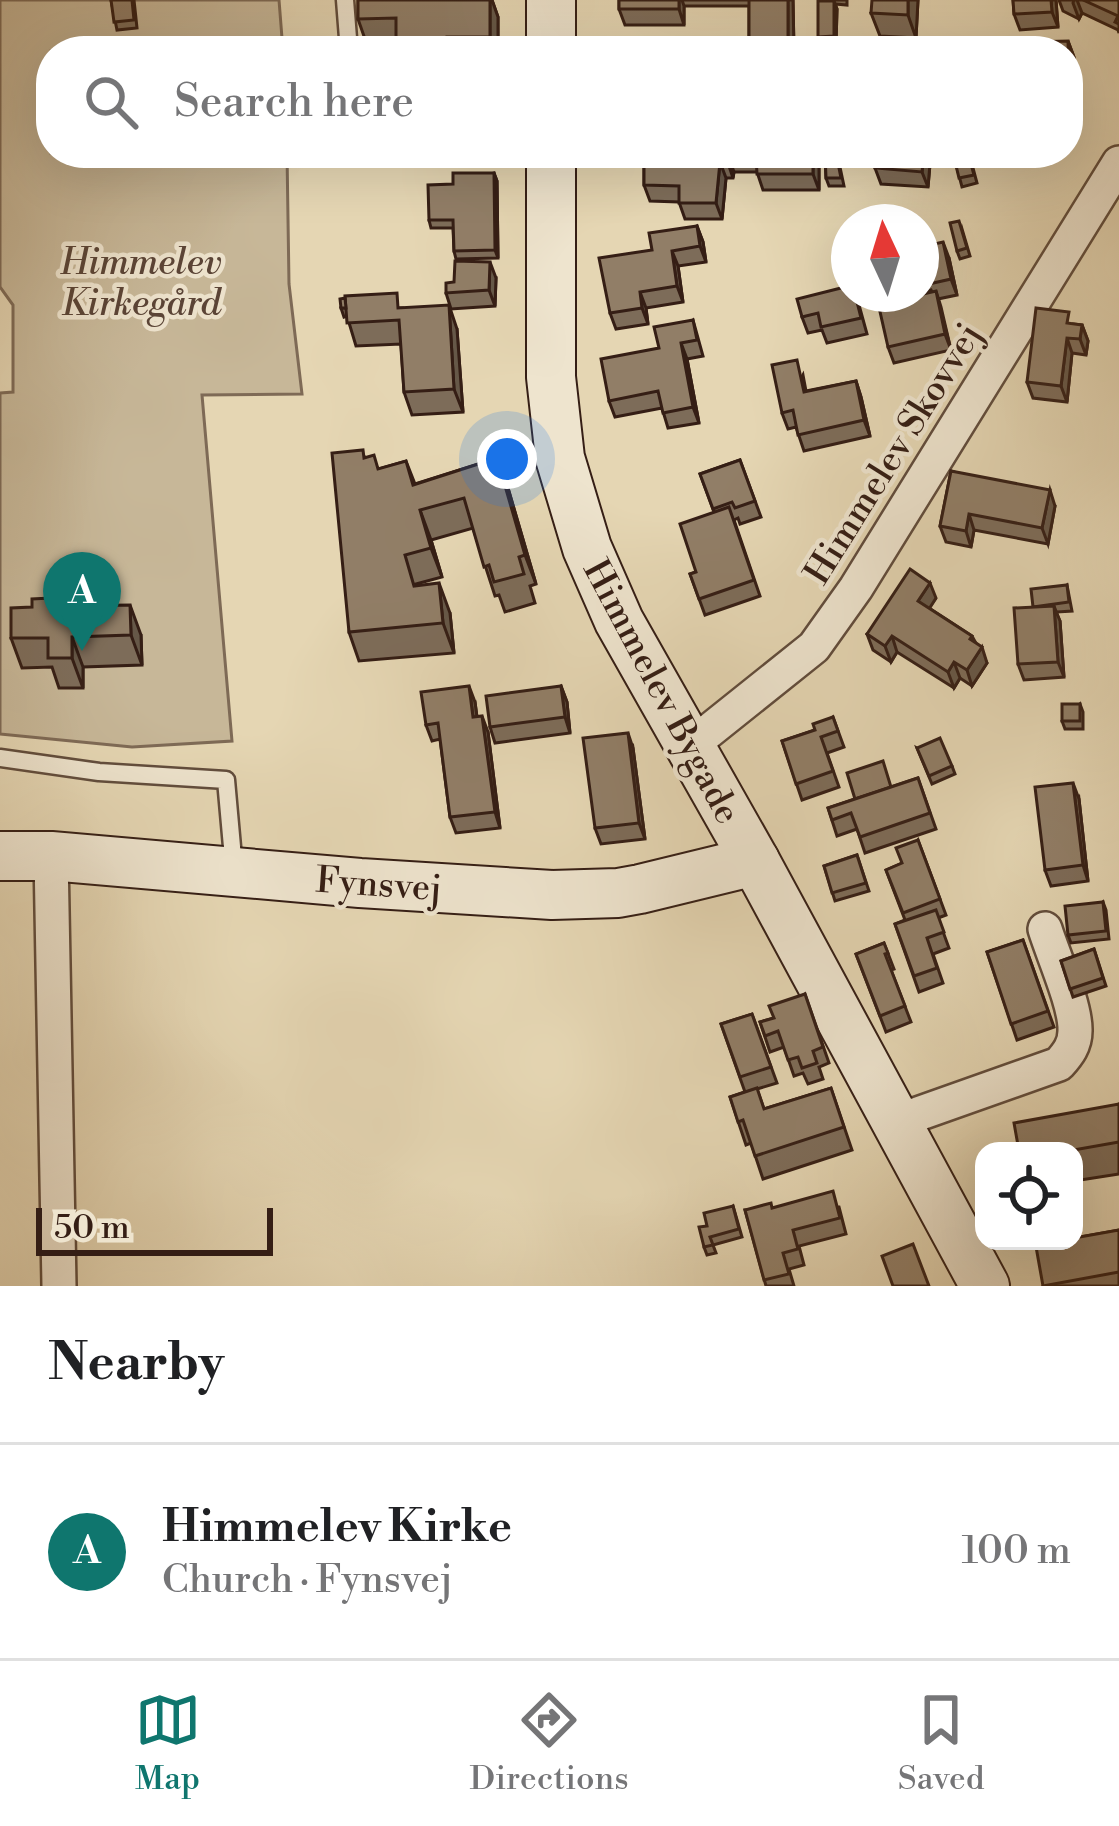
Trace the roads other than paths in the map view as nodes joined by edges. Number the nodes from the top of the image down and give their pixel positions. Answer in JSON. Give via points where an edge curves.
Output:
{"nodes":[{"id":1,"x":345,"y":0,"type":"edge"},
{"id":2,"x":551,"y":0,"type":"edge"},
{"id":3,"x":348,"y":36,"type":"edge"},
{"id":4,"x":551,"y":36,"type":"edge"},
{"id":5,"x":1119,"y":163,"type":"edge"},
{"id":6,"x":551,"y":168,"type":"edge"},
{"id":7,"x":689,"y":747,"type":"junction"},
{"id":8,"x":0,"y":758,"type":"edge"},
{"id":9,"x":0,"y":856,"type":"edge"},
{"id":10,"x":51,"y":856,"type":"junction"},
{"id":11,"x":755,"y":861,"type":"junction"},
{"id":12,"x":234,"y":872,"type":"junction"},
{"id":13,"x":1045,"y":929,"type":"dead end"},
{"id":14,"x":898,"y":1120,"type":"junction"},
{"id":15,"x":59,"y":1286,"type":"edge"},
{"id":16,"x":985,"y":1286,"type":"edge"}],
"edges":[{"from":1,"to":3,"type":"lane"},
{"from":2,"to":4,"type":"street"},
{"from":5,"to":7,"type":"street","name":"Himmelev Skovvej","via":[[814,647]]},
{"from":6,"to":7,"type":"street","name":"Himmelev Bygade","via":[[551,377],[560,458],[586,548]]},
{"from":7,"to":11,"type":"street","name":"Himmelev Bygade"},
{"from":8,"to":12,"type":"lane","via":[[226,780]]},
{"from":9,"to":10,"type":"street","name":"Fynsvej"},
{"from":10,"to":12,"type":"street","name":"Fynsvej"},
{"from":10,"to":15,"type":"street"},
{"from":11,"to":12,"type":"street","name":"Fynsvej","via":[[585,894]]},
{"from":11,"to":14,"type":"street","name":"Himmelev Bygade"},
{"from":13,"to":14,"type":"street","via":[[1076,1031],[1071,1051],[1059,1064]]},
{"from":14,"to":16,"type":"street","name":"Himmelev Bygade"}]}
